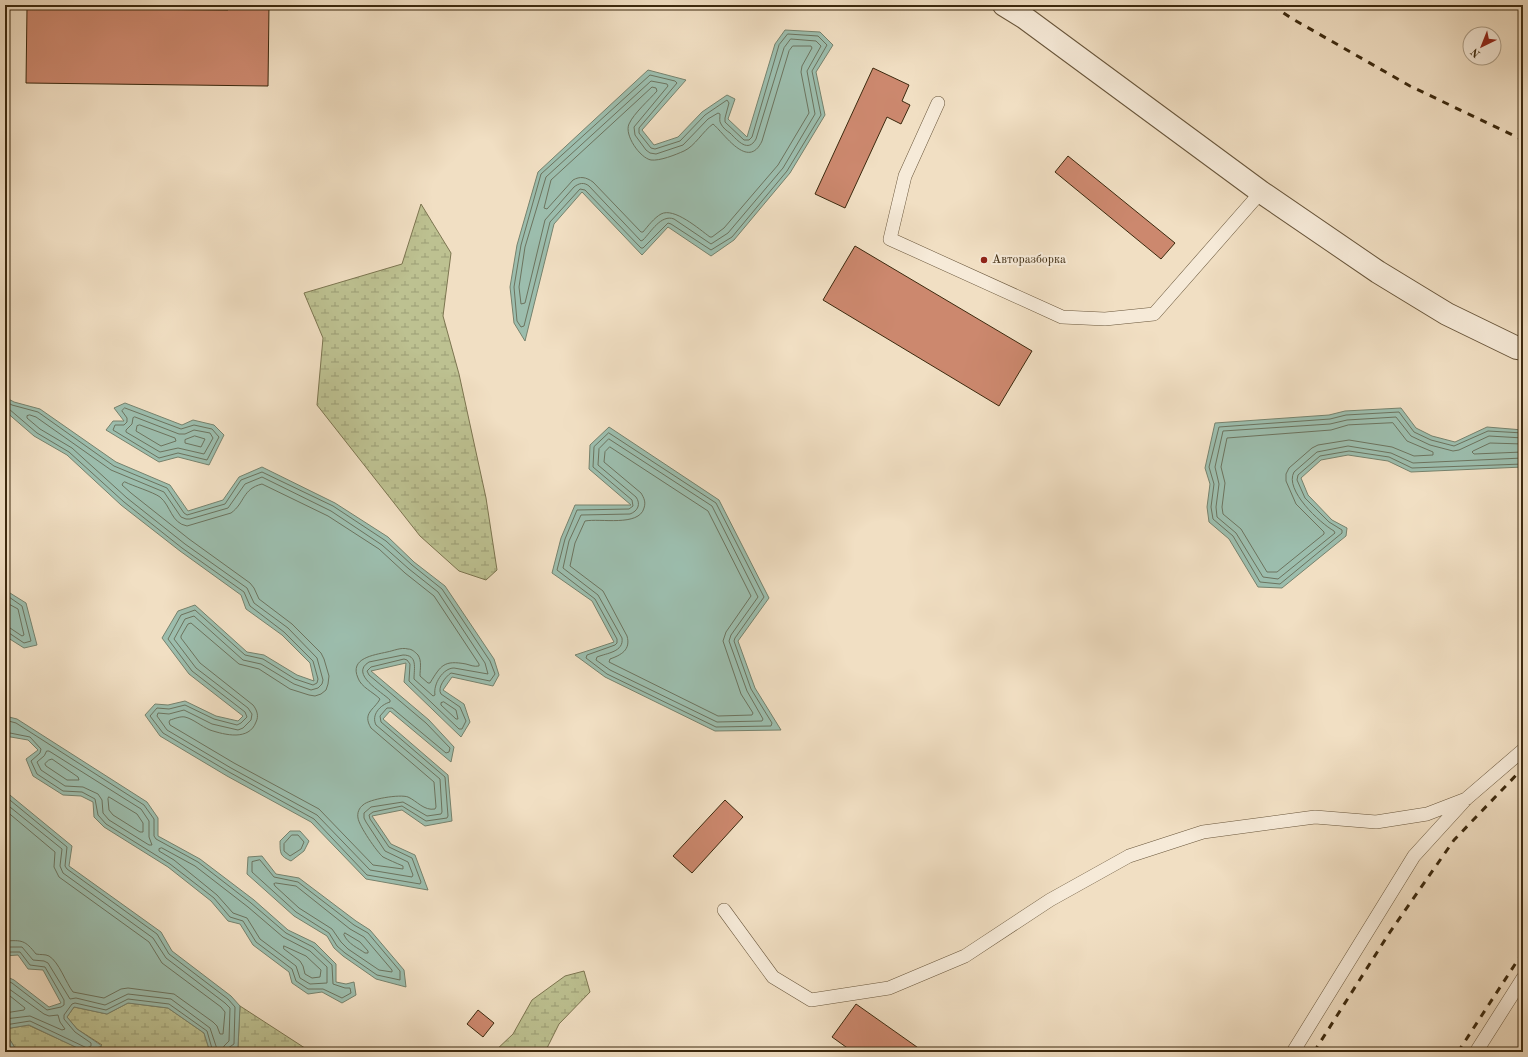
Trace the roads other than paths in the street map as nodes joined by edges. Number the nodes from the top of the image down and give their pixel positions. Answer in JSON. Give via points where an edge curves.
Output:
{"nodes":[{"id":1,"x":1004,"y":5,"type":"edge"},
{"id":2,"x":938,"y":103,"type":"dead end"},
{"id":3,"x":1261,"y":192,"type":"junction"},
{"id":4,"x":1523,"y":349,"type":"edge"},
{"id":5,"x":1523,"y":750,"type":"edge"},
{"id":6,"x":1466,"y":800,"type":"junction"},
{"id":7,"x":724,"y":910,"type":"dead end"},
{"id":8,"x":1523,"y":978,"type":"edge"},
{"id":9,"x":1294,"y":1052,"type":"edge"},
{"id":10,"x":1476,"y":1052,"type":"edge"}],
"edges":[{"from":1,"to":3,"type":"street"},
{"from":2,"to":3,"type":"lane","via":[[905,176],[890,239],[1062,317],[1105,319],[1154,314]]},
{"from":3,"to":4,"type":"street","via":[[1378,272],[1441,310]]},
{"from":5,"to":6,"type":"lane"},
{"from":6,"to":7,"type":"lane","via":[[1427,814],[1376,822],[1315,817],[1203,832],[1129,856],[1050,900],[965,956],[889,988],[812,1000],[774,977]]},
{"from":6,"to":9,"type":"lane","via":[[1414,856]]},
{"from":8,"to":10,"type":"lane"}]}
